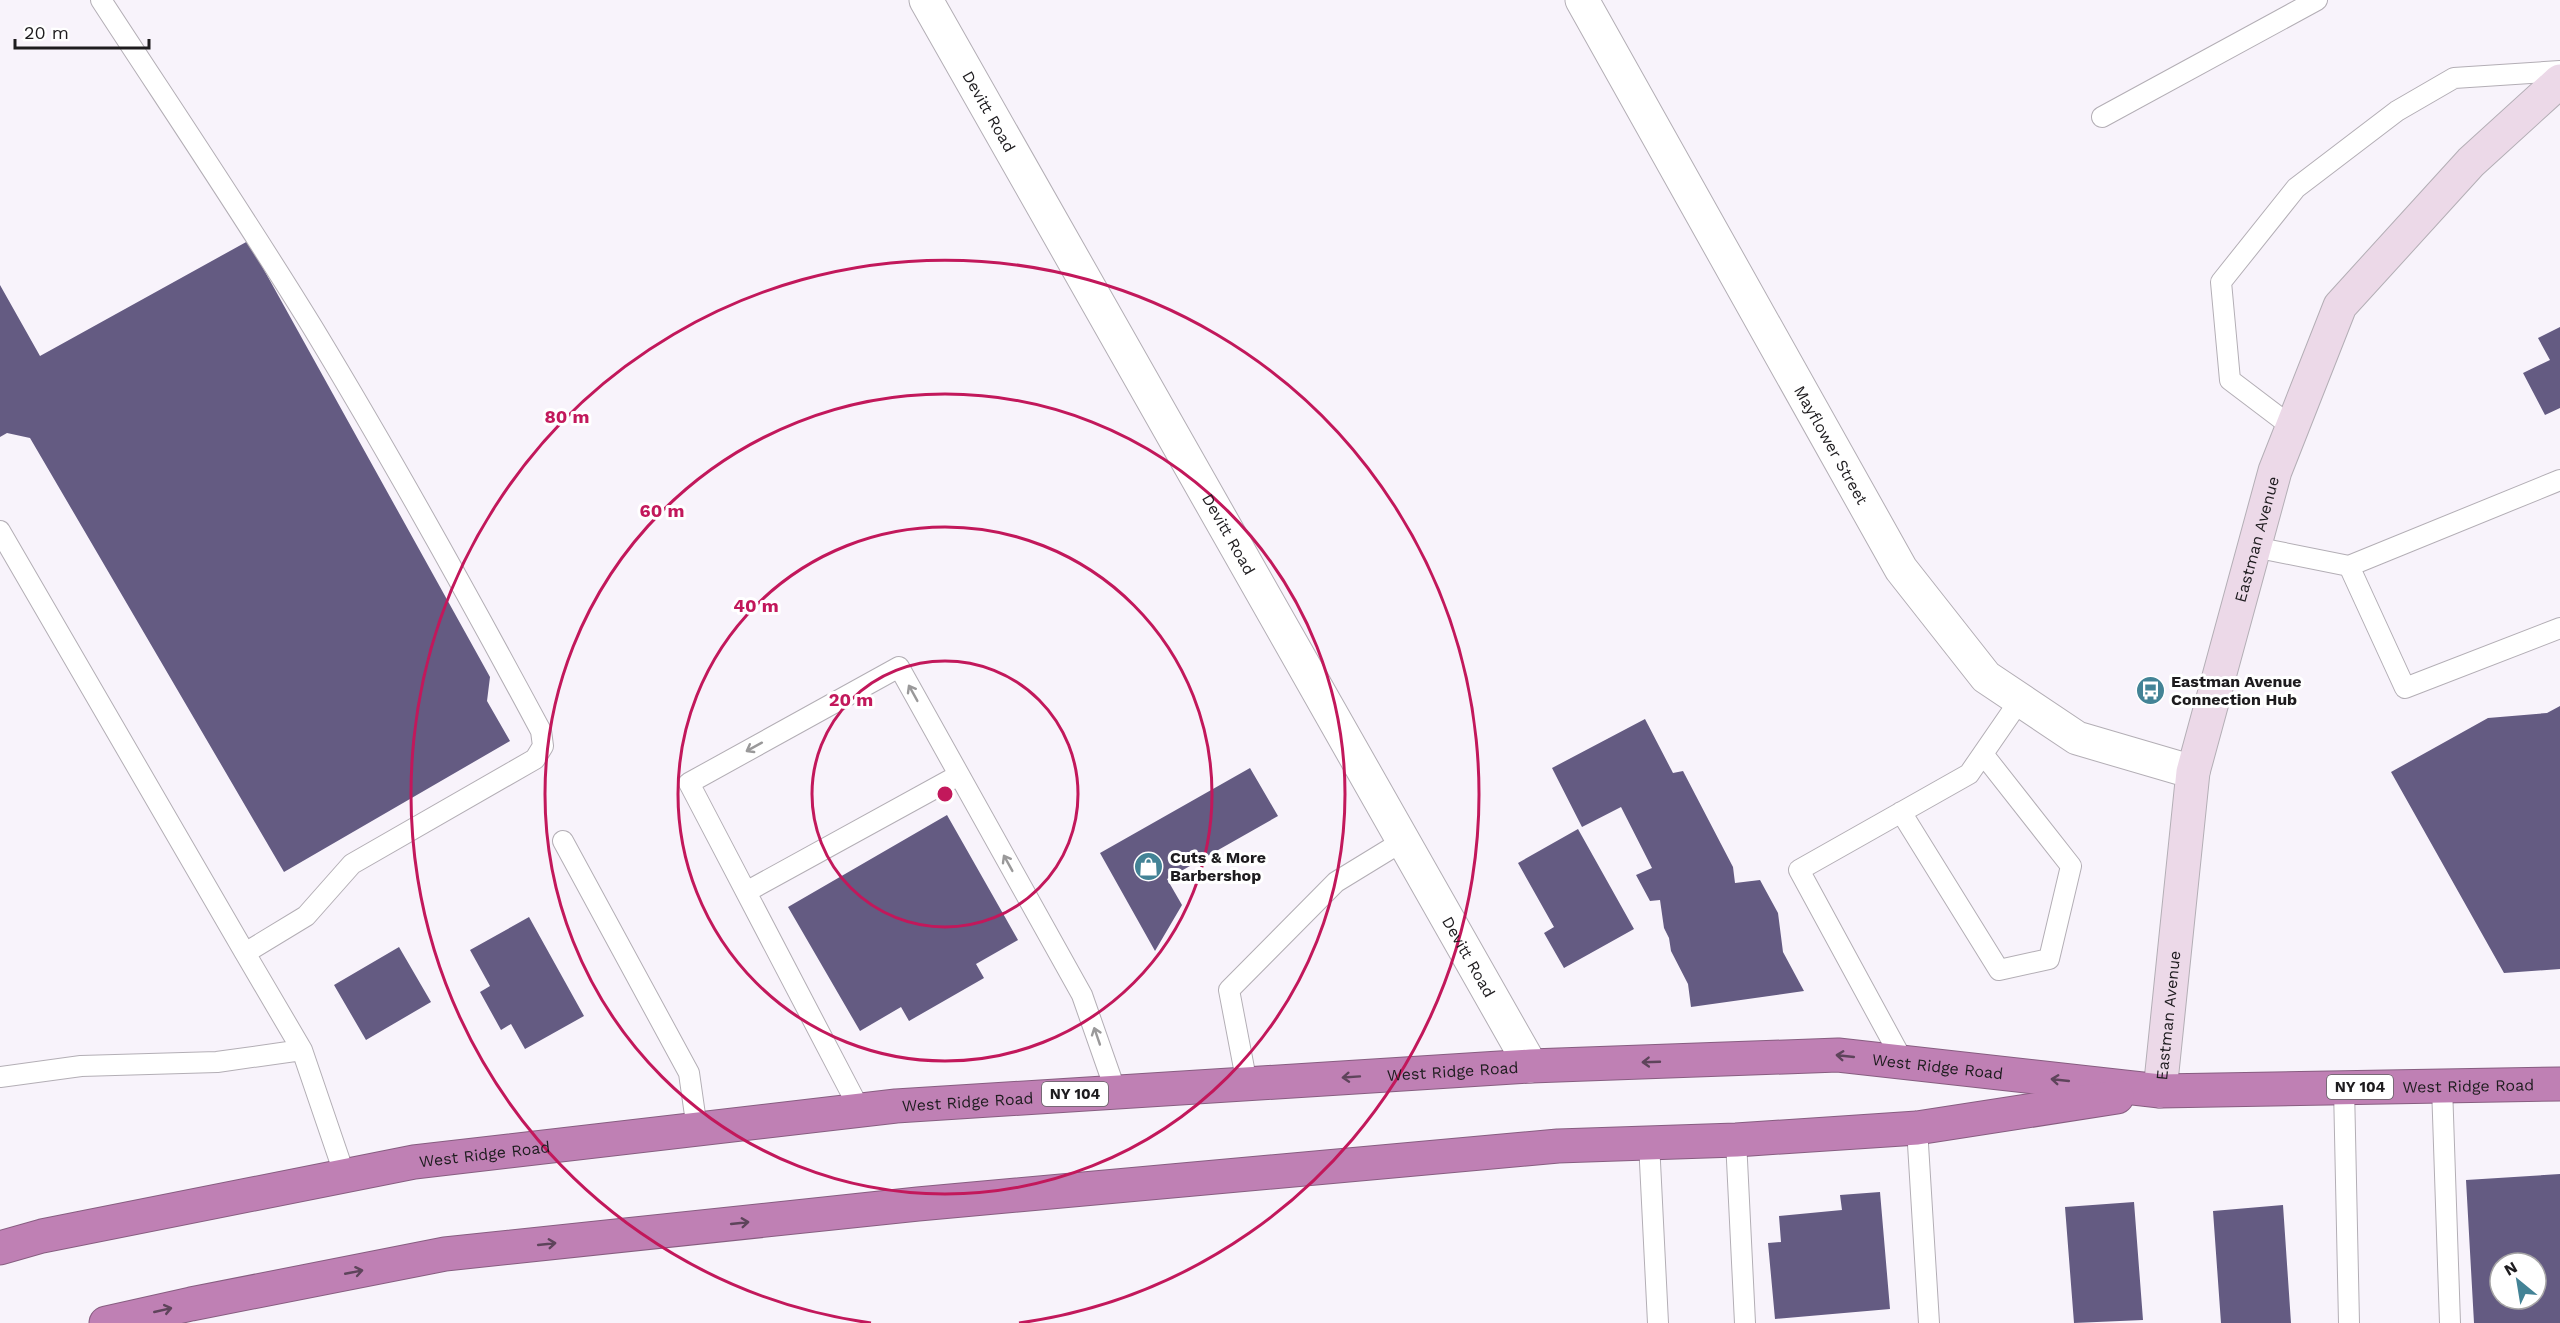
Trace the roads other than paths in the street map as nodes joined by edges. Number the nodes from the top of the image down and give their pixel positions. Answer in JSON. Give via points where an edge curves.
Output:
{"nodes":[{"id":1,"x":101,"y":0,"type":"edge"},
{"id":2,"x":926,"y":0,"type":"edge"},
{"id":3,"x":1582,"y":0,"type":"edge"},
{"id":4,"x":2317,"y":0,"type":"edge"},
{"id":5,"x":2560,"y":71,"type":"edge"},
{"id":6,"x":2560,"y":81,"type":"edge"},
{"id":7,"x":2102,"y":117,"type":"dead end"},
{"id":8,"x":2292,"y":427,"type":"junction"},
{"id":9,"x":2560,"y":480,"type":"edge"},
{"id":10,"x":0,"y":531,"type":"edge"},
{"id":11,"x":2254,"y":547,"type":"junction"},
{"id":12,"x":2349,"y":566,"type":"junction"},
{"id":13,"x":2560,"y":628,"type":"edge"},
{"id":14,"x":2020,"y":700,"type":"junction"},
{"id":15,"x":1983,"y":754,"type":"junction"},
{"id":16,"x":2193,"y":772,"type":"junction"},
{"id":17,"x":959,"y":775,"type":"junction"},
{"id":18,"x":1901,"y":812,"type":"junction"},
{"id":19,"x":563,"y":841,"type":"dead end"},
{"id":20,"x":1403,"y":841,"type":"junction"},
{"id":21,"x":746,"y":892,"type":"junction"},
{"id":22,"x":245,"y":952,"type":"junction"},
{"id":23,"x":302,"y":1050,"type":"junction"},
{"id":24,"x":1904,"y":1063,"type":"junction"},
{"id":25,"x":1531,"y":1066,"type":"junction"},
{"id":26,"x":0,"y":1077,"type":"edge"},
{"id":27,"x":1247,"y":1084,"type":"junction"},
{"id":28,"x":2560,"y":1084,"type":"edge"},
{"id":29,"x":2442,"y":1086,"type":"junction"},
{"id":30,"x":2344,"y":1087,"type":"junction"},
{"id":31,"x":2160,"y":1091,"type":"junction"},
{"id":32,"x":1116,"y":1092,"type":"junction"},
{"id":33,"x":860,"y":1110,"type":"junction"},
{"id":34,"x":1917,"y":1128,"type":"junction"},
{"id":35,"x":697,"y":1129,"type":"junction"},
{"id":36,"x":1736,"y":1140,"type":"junction"},
{"id":37,"x":1649,"y":1142,"type":"junction"},
{"id":38,"x":345,"y":1176,"type":"junction"},
{"id":39,"x":0,"y":1248,"type":"edge"},
{"id":40,"x":105,"y":1323,"type":"edge"},
{"id":41,"x":1658,"y":1323,"type":"edge"},
{"id":42,"x":1745,"y":1323,"type":"edge"},
{"id":43,"x":1929,"y":1323,"type":"edge"},
{"id":44,"x":2349,"y":1323,"type":"edge"},
{"id":45,"x":2450,"y":1323,"type":"edge"}],
"edges":[{"from":1,"to":22,"type":"lane","via":[[314,330],[541,731],[543,746],[535,759],[352,864],[306,916]]},
{"from":2,"to":20,"type":"street","name":"Devitt Road"},
{"from":3,"to":14,"type":"street","name":"Mayflower Street","via":[[1901,569],[1986,677]]},
{"from":4,"to":7,"type":"lane"},
{"from":5,"to":8,"type":"lane","via":[[2454,78],[2397,111],[2296,188],[2221,282],[2229,380]]},
{"from":6,"to":8,"type":"street","name":"Eastman Avenue","via":[[2471,162],[2340,306]]},
{"from":8,"to":11,"type":"street","name":"Eastman Avenue"},
{"from":9,"to":12,"type":"lane"},
{"from":10,"to":22,"type":"lane"},
{"from":11,"to":12,"type":"lane"},
{"from":11,"to":16,"type":"street","name":"Eastman Avenue"},
{"from":12,"to":13,"type":"lane","via":[[2405,688]]},
{"from":14,"to":15,"type":"lane"},
{"from":14,"to":16,"type":"street","name":"Mayflower Street","via":[[2077,738]]},
{"from":15,"to":18,"type":"lane","via":[[1969,774]]},
{"from":15,"to":18,"type":"lane","via":[[2071,866],[2049,959],[1999,970]]},
{"from":16,"to":31,"type":"street","name":"Eastman Avenue"},
{"from":17,"to":21,"type":"lane"},
{"from":17,"to":21,"type":"lane","one_way":true,"via":[[899,667],[688,783]]},
{"from":32,"to":17,"type":"lane","one_way":true,"via":[[1082,995]]},
{"from":18,"to":24,"type":"lane","via":[[1799,870]]},
{"from":19,"to":35,"type":"lane","via":[[689,1073]]},
{"from":20,"to":25,"type":"street","name":"Devitt Road"},
{"from":20,"to":27,"type":"lane","via":[[1336,882],[1229,990]]},
{"from":21,"to":33,"type":"lane"},
{"from":22,"to":23,"type":"lane"},
{"from":23,"to":26,"type":"lane","via":[[217,1062],[81,1066]]},
{"from":23,"to":38,"type":"lane"},
{"from":24,"to":25,"type":"highway","name":"West Ridge Road","number":"NY 104","one_way":true,"via":[[1838,1055]]},
{"from":31,"to":24,"type":"highway","name":"West Ridge Road","number":"NY 104","one_way":true},
{"from":25,"to":27,"type":"highway","name":"West Ridge Road","number":"NY 104","one_way":true},
{"from":27,"to":32,"type":"highway","name":"West Ridge Road","number":"NY 104"},
{"from":28,"to":29,"type":"highway","name":"West Ridge Road","number":"NY 104"},
{"from":29,"to":30,"type":"highway","name":"West Ridge Road","number":"NY 104"},
{"from":29,"to":45,"type":"lane"},
{"from":30,"to":31,"type":"highway","name":"West Ridge Road","number":"NY 104"},
{"from":30,"to":44,"type":"lane"},
{"from":31,"to":34,"type":"highway","name":"West Ridge Road","number":"NY 104"},
{"from":32,"to":33,"type":"highway","name":"West Ridge Road","number":"NY 104"},
{"from":33,"to":35,"type":"highway","name":"West Ridge Road","number":"NY 104"},
{"from":34,"to":36,"type":"highway","name":"West Ridge Road","number":"NY 104"},
{"from":34,"to":43,"type":"lane"},
{"from":35,"to":38,"type":"highway","name":"West Ridge Road","number":"NY 104","via":[[414,1162]]},
{"from":36,"to":37,"type":"highway","name":"West Ridge Road","number":"NY 104"},
{"from":36,"to":42,"type":"lane"},
{"from":40,"to":37,"type":"highway","name":"West Ridge Road","number":"NY 104","one_way":true,"via":[[446,1254],[918,1204],[1558,1146]]},
{"from":37,"to":41,"type":"lane"},
{"from":38,"to":39,"type":"highway","name":"West Ridge Road","number":"NY 104","via":[[42,1236]]}]}
